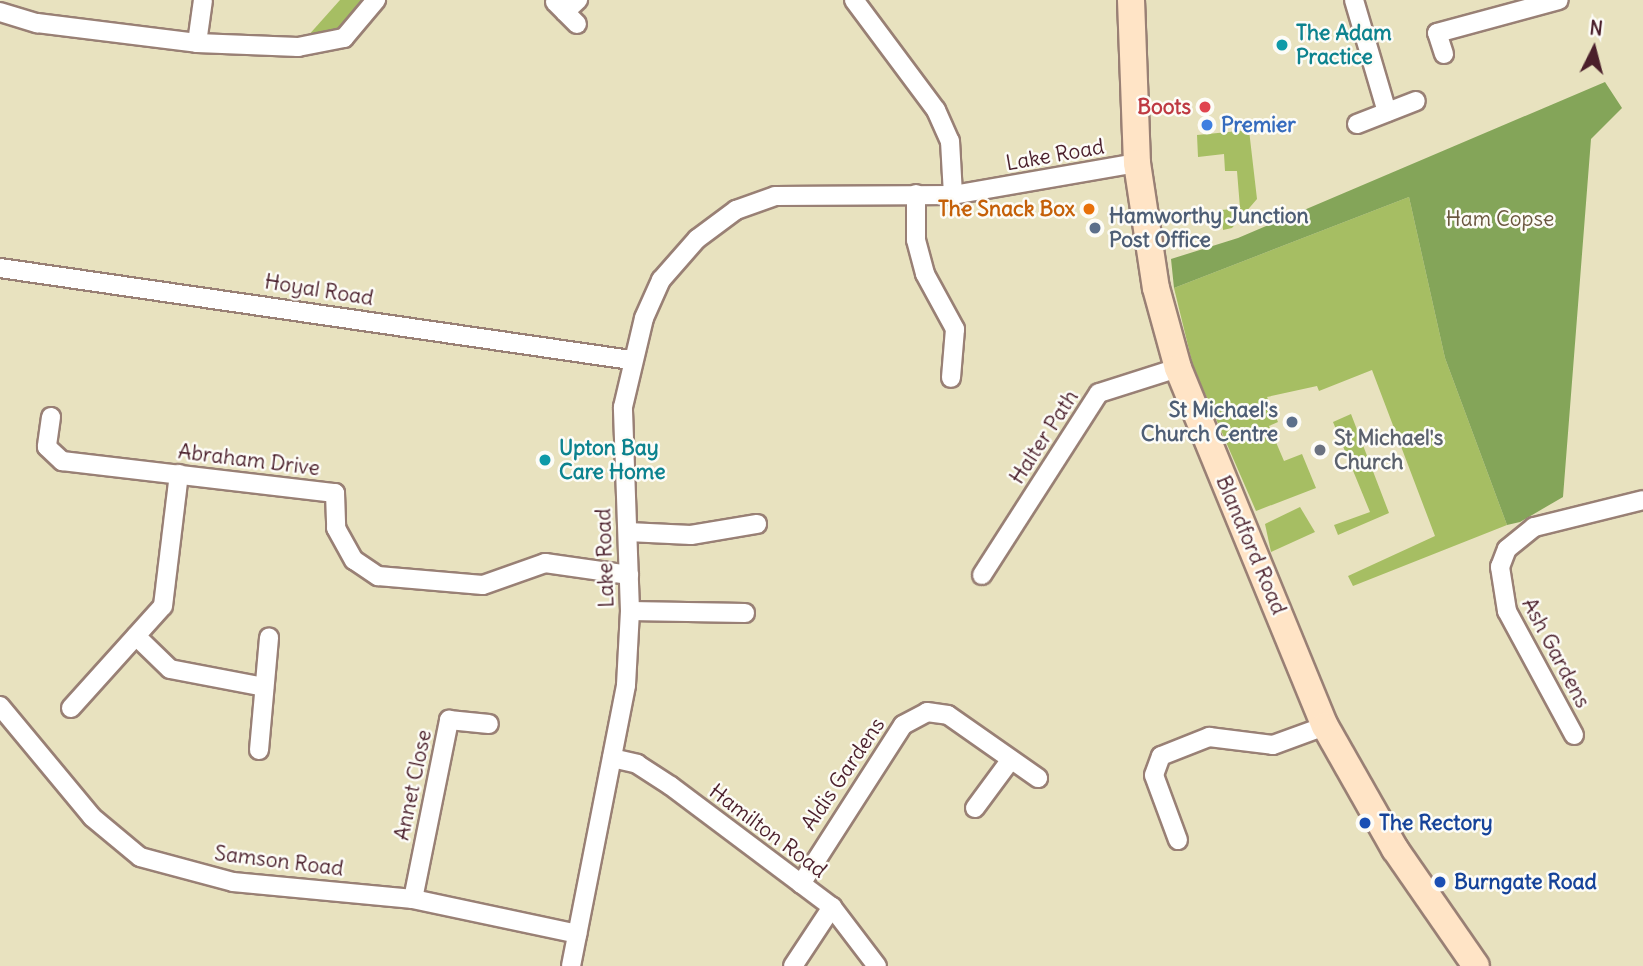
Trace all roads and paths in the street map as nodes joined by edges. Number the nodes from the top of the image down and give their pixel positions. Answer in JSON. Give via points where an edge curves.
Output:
{"nodes":[{"id":1,"x":203,"y":0,"type":"edge"},
{"id":2,"x":376,"y":0,"type":"edge"},
{"id":3,"x":854,"y":0,"type":"edge"},
{"id":4,"x":1131,"y":0,"type":"edge"},
{"id":5,"x":1354,"y":0,"type":"edge"},
{"id":6,"x":1559,"y":0,"type":"edge"},
{"id":7,"x":0,"y":12,"type":"edge"},
{"id":8,"x":197,"y":43,"type":"junction"},
{"id":9,"x":1444,"y":54,"type":"dead end"},
{"id":10,"x":1416,"y":101,"type":"dead end"},
{"id":11,"x":1387,"y":112,"type":"junction"},
{"id":12,"x":1357,"y":124,"type":"dead end"},
{"id":13,"x":1137,"y":163,"type":"junction"},
{"id":14,"x":916,"y":194,"type":"junction"},
{"id":15,"x":953,"y":195,"type":"junction"},
{"id":16,"x":0,"y":268,"type":"edge"},
{"id":17,"x":631,"y":360,"type":"junction"},
{"id":18,"x":1178,"y":368,"type":"junction"},
{"id":19,"x":951,"y":378,"type":"dead end"},
{"id":20,"x":51,"y":417,"type":"dead end"},
{"id":21,"x":179,"y":474,"type":"junction"},
{"id":22,"x":1643,"y":500,"type":"edge"},
{"id":23,"x":757,"y":524,"type":"dead end"},
{"id":24,"x":628,"y":532,"type":"junction"},
{"id":25,"x":629,"y":575,"type":"junction"},
{"id":26,"x":982,"y":575,"type":"dead end"},
{"id":27,"x":630,"y":611,"type":"junction"},
{"id":28,"x":745,"y":613,"type":"dead end"},
{"id":29,"x":136,"y":636,"type":"junction"},
{"id":30,"x":269,"y":637,"type":"dead end"},
{"id":31,"x":264,"y":687,"type":"junction"},
{"id":32,"x":0,"y":706,"type":"edge"},
{"id":33,"x":71,"y":708,"type":"dead end"},
{"id":34,"x":489,"y":724,"type":"dead end"},
{"id":35,"x":1325,"y":726,"type":"junction"},
{"id":36,"x":1574,"y":735,"type":"dead end"},
{"id":37,"x":259,"y":750,"type":"dead end"},
{"id":38,"x":612,"y":758,"type":"junction"},
{"id":39,"x":1009,"y":762,"type":"junction"},
{"id":40,"x":1038,"y":778,"type":"dead end"},
{"id":41,"x":975,"y":808,"type":"dead end"},
{"id":42,"x":1178,"y":840,"type":"dead end"},
{"id":43,"x":801,"y":884,"type":"junction"},
{"id":44,"x":413,"y":899,"type":"junction"},
{"id":45,"x":832,"y":908,"type":"junction"},
{"id":46,"x":577,"y":934,"type":"junction"},
{"id":47,"x":570,"y":966,"type":"edge"},
{"id":48,"x":793,"y":966,"type":"edge"},
{"id":49,"x":877,"y":966,"type":"edge"},
{"id":50,"x":1476,"y":966,"type":"edge"}],
"edges":[{"from":1,"to":8,"type":"street"},
{"from":2,"to":8,"type":"street","via":[[344,38],[298,47]]},
{"from":3,"to":15,"type":"street","via":[[936,110],[950,141]]},
{"from":4,"to":13,"type":"main road","name":"Blandford Road"},
{"from":5,"to":11,"type":"street"},
{"from":6,"to":9,"type":"street","via":[[1437,33]]},
{"from":7,"to":8,"type":"street","via":[[37,23]]},
{"from":10,"to":11,"type":"street"},
{"from":11,"to":12,"type":"street"},
{"from":13,"to":15,"type":"street","name":"Lake Road"},
{"from":13,"to":18,"type":"main road","name":"Blandford Road","via":[[1156,288]]},
{"from":14,"to":15,"type":"street","name":"Lake Road"},
{"from":14,"to":17,"type":"street","name":"Lake Road","via":[[775,196],[736,210],[697,239],[661,280]]},
{"from":14,"to":19,"type":"street","via":[[916,240],[925,274],[955,329]]},
{"from":16,"to":17,"type":"street","name":"Hoyal Road"},
{"from":17,"to":24,"type":"street","name":"Lake Road","via":[[621,442]]},
{"from":18,"to":26,"type":"street","name":"Halter Path","via":[[1099,393]]},
{"from":18,"to":35,"type":"main road","name":"Blandford Road"},
{"from":20,"to":21,"type":"street","name":"Abraham Drive","via":[[47,447],[62,461]]},
{"from":21,"to":25,"type":"street","name":"Abraham Drive","via":[[335,493],[337,528],[354,560],[378,576],[483,585],[545,563]]},
{"from":21,"to":29,"type":"street","via":[[163,606]]},
{"from":22,"to":36,"type":"street","name":"Ash Gardens","via":[[1579,512],[1515,540],[1498,579],[1507,611]]},
{"from":23,"to":24,"type":"street","via":[[691,535]]},
{"from":24,"to":25,"type":"street","name":"Lake Road"},
{"from":25,"to":27,"type":"street","name":"Lake Road"},
{"from":27,"to":28,"type":"street"},
{"from":27,"to":38,"type":"street","name":"Lake Road"},
{"from":29,"to":31,"type":"street","via":[[170,669]]},
{"from":29,"to":33,"type":"street"},
{"from":30,"to":31,"type":"street"},
{"from":31,"to":37,"type":"street"},
{"from":32,"to":44,"type":"street","name":"Samson Road","via":[[92,817],[140,857],[233,882]]},
{"from":34,"to":44,"type":"street","name":"Annet Close","via":[[449,720]]},
{"from":35,"to":42,"type":"street","via":[[1273,745],[1209,737],[1161,756],[1154,775]]},
{"from":35,"to":50,"type":"main road","name":"Blandford Road","via":[[1395,849]]},
{"from":38,"to":43,"type":"street","name":"Hamilton Road","via":[[637,764],[671,786]]},
{"from":38,"to":46,"type":"street","name":"Lake Road"},
{"from":39,"to":40,"type":"street","name":"Aldis Gardens"},
{"from":39,"to":41,"type":"street"},
{"from":39,"to":43,"type":"street","name":"Aldis Gardens","via":[[948,715],[927,712],[903,725]]},
{"from":43,"to":45,"type":"street","name":"Hamilton Road"},
{"from":44,"to":46,"type":"street","name":"Samson Road"},
{"from":45,"to":48,"type":"street"},
{"from":45,"to":49,"type":"street","name":"Hamilton Road"},
{"from":46,"to":47,"type":"street","name":"Lake Road"}]}
